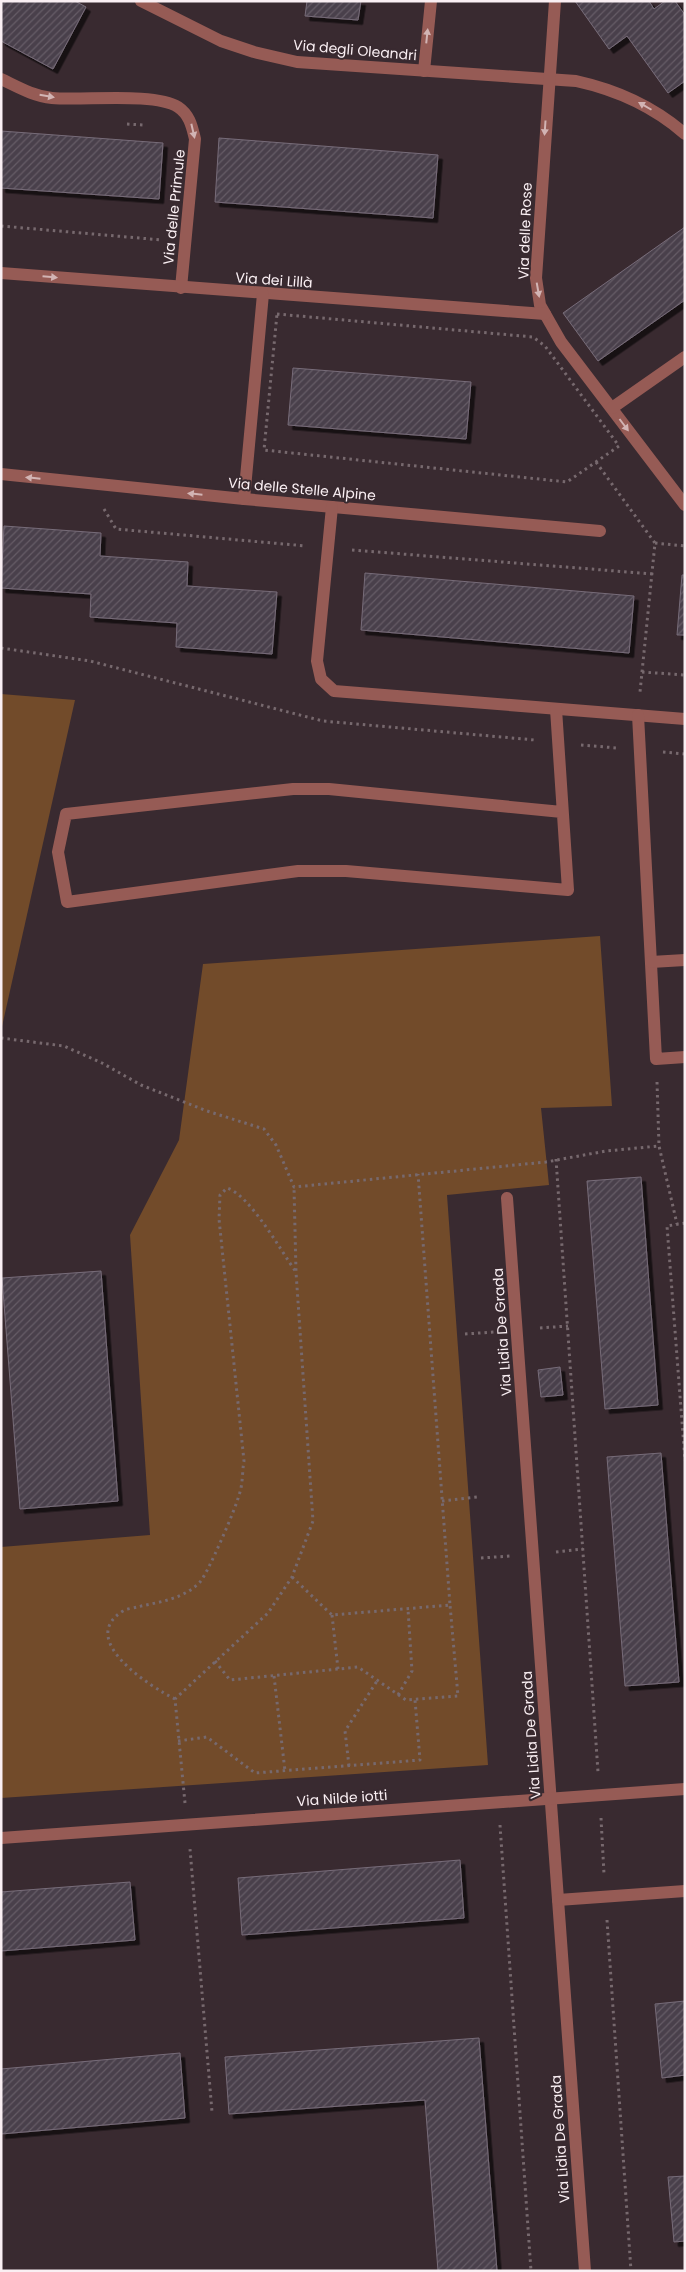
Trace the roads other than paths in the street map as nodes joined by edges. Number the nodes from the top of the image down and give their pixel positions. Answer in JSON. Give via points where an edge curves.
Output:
{"nodes":[{"id":1,"x":140,"y":1,"type":"edge"},
{"id":2,"x":431,"y":1,"type":"edge"},
{"id":3,"x":555,"y":1,"type":"edge"},
{"id":4,"x":424,"y":71,"type":"junction"},
{"id":5,"x":550,"y":79,"type":"junction"},
{"id":6,"x":1,"y":80,"type":"edge"},
{"id":7,"x":685,"y":134,"type":"edge"},
{"id":8,"x":1,"y":273,"type":"edge"},
{"id":9,"x":181,"y":288,"type":"junction"},
{"id":10,"x":263,"y":294,"type":"junction"},
{"id":11,"x":545,"y":314,"type":"junction"},
{"id":12,"x":685,"y":357,"type":"edge"},
{"id":13,"x":612,"y":408,"type":"junction"},
{"id":14,"x":1,"y":474,"type":"edge"},
{"id":15,"x":244,"y":499,"type":"junction"},
{"id":16,"x":685,"y":505,"type":"edge"},
{"id":17,"x":332,"y":507,"type":"junction"},
{"id":18,"x":600,"y":532,"type":"dead end"},
{"id":19,"x":556,"y":709,"type":"junction"},
{"id":20,"x":638,"y":715,"type":"junction"},
{"id":21,"x":685,"y":719,"type":"edge"},
{"id":22,"x":562,"y":812,"type":"junction"},
{"id":23,"x":685,"y":960,"type":"edge"},
{"id":24,"x":651,"y":962,"type":"junction"},
{"id":25,"x":685,"y":1057,"type":"edge"},
{"id":26,"x":507,"y":1198,"type":"dead end"},
{"id":27,"x":685,"y":1789,"type":"edge"},
{"id":28,"x":551,"y":1798,"type":"junction"},
{"id":29,"x":1,"y":1838,"type":"edge"},
{"id":30,"x":685,"y":1891,"type":"edge"},
{"id":31,"x":558,"y":1900,"type":"junction"},
{"id":32,"x":585,"y":2271,"type":"edge"}],
"edges":[{"from":1,"to":4,"type":"street","name":"Via degli Oleandri","via":[[221,40],[254,52],[296,62]]},
{"from":4,"to":2,"type":"street","one_way":true},
{"from":3,"to":5,"type":"street","name":"Via delle Rose"},
{"from":4,"to":5,"type":"street","name":"Via degli Oleandri"},
{"from":7,"to":5,"type":"street","name":"Via degli Oleandri","one_way":true,"via":[[668,118],[631,98],[602,87]]},
{"from":5,"to":11,"type":"street","name":"Via delle Rose","one_way":true,"via":[[536,278],[540,305]]},
{"from":6,"to":9,"type":"street","name":"Via delle Primule","one_way":true,"via":[[51,98],[160,100],[178,106],[191,120],[195,140]]},
{"from":8,"to":9,"type":"street","name":"Via dei Lillà","one_way":true},
{"from":9,"to":10,"type":"street","name":"Via dei Lillà"},
{"from":10,"to":11,"type":"street","name":"Via dei Lillà"},
{"from":10,"to":15,"type":"street"},
{"from":11,"to":13,"type":"street","name":"Via delle Rose","via":[[561,342]]},
{"from":12,"to":13,"type":"street"},
{"from":13,"to":16,"type":"street","name":"Via delle Rose","one_way":true},
{"from":15,"to":14,"type":"street","name":"Via delle Stelle Alpine","one_way":true},
{"from":15,"to":17,"type":"street","name":"Via delle Stelle Alpine"},
{"from":17,"to":18,"type":"street","name":"Via delle Stelle Alpine"},
{"from":17,"to":19,"type":"street","via":[[317,661],[321,679],[334,691]]},
{"from":19,"to":20,"type":"street"},
{"from":19,"to":22,"type":"street"},
{"from":20,"to":21,"type":"street"},
{"from":20,"to":24,"type":"street"},
{"from":22,"to":22,"type":"street","via":[[568,890],[346,871],[298,871],[67,902],[58,852],[66,814],[293,789],[329,789]]},
{"from":23,"to":24,"type":"street"},
{"from":24,"to":25,"type":"street","via":[[656,1059]]},
{"from":26,"to":28,"type":"street","name":"Via Lidia De Grada"},
{"from":27,"to":28,"type":"street","name":"Via Nilde iotti"},
{"from":28,"to":29,"type":"street","name":"Via Nilde iotti"},
{"from":28,"to":31,"type":"street","name":"Via Lidia De Grada"},
{"from":30,"to":31,"type":"street"},
{"from":31,"to":32,"type":"street","name":"Via Lidia De Grada"}]}
